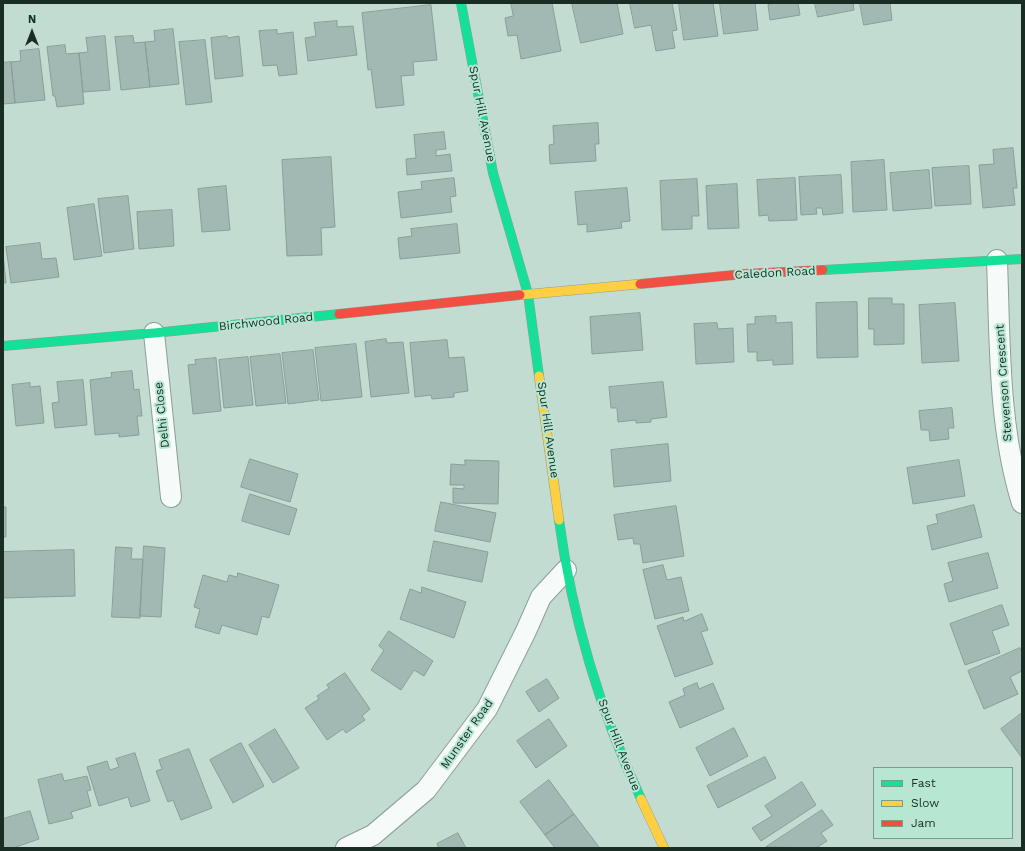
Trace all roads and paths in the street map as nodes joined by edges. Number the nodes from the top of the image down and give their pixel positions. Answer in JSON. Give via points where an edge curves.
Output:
{"nodes":[{"id":1,"x":461,"y":3,"type":"edge"},
{"id":2,"x":1022,"y":259,"type":"edge"},
{"id":3,"x":997,"y":260,"type":"junction"},
{"id":4,"x":528,"y":294,"type":"junction"},
{"id":5,"x":154,"y":333,"type":"junction"},
{"id":6,"x":3,"y":346,"type":"edge"},
{"id":7,"x":171,"y":497,"type":"dead end"},
{"id":8,"x":1022,"y":503,"type":"edge"},
{"id":9,"x":566,"y":570,"type":"junction"},
{"id":10,"x":346,"y":848,"type":"edge"},
{"id":11,"x":664,"y":848,"type":"edge"}],
"edges":[{"from":1,"to":4,"type":"street","name":"Spur Hill Avenue","via":[[493,173]]},
{"from":2,"to":3,"type":"street","name":"Caledon Road"},
{"from":3,"to":4,"type":"street","name":"Caledon Road","via":[[744,274]]},
{"from":3,"to":8,"type":"street","name":"Stevenson Crescent","via":[[1004,412],[1011,460]]},
{"from":4,"to":5,"type":"street","name":"Birchwood Road"},
{"from":4,"to":9,"type":"street","name":"Spur Hill Avenue"},
{"from":5,"to":6,"type":"street","name":"Birchwood Road"},
{"from":5,"to":7,"type":"street","name":"Delhi Close"},
{"from":9,"to":10,"type":"street","name":"Munster Road","via":[[541,597],[487,710],[426,790],[372,835]]},
{"from":9,"to":11,"type":"street","name":"Spur Hill Avenue","via":[[590,668],[629,773]]}]}
